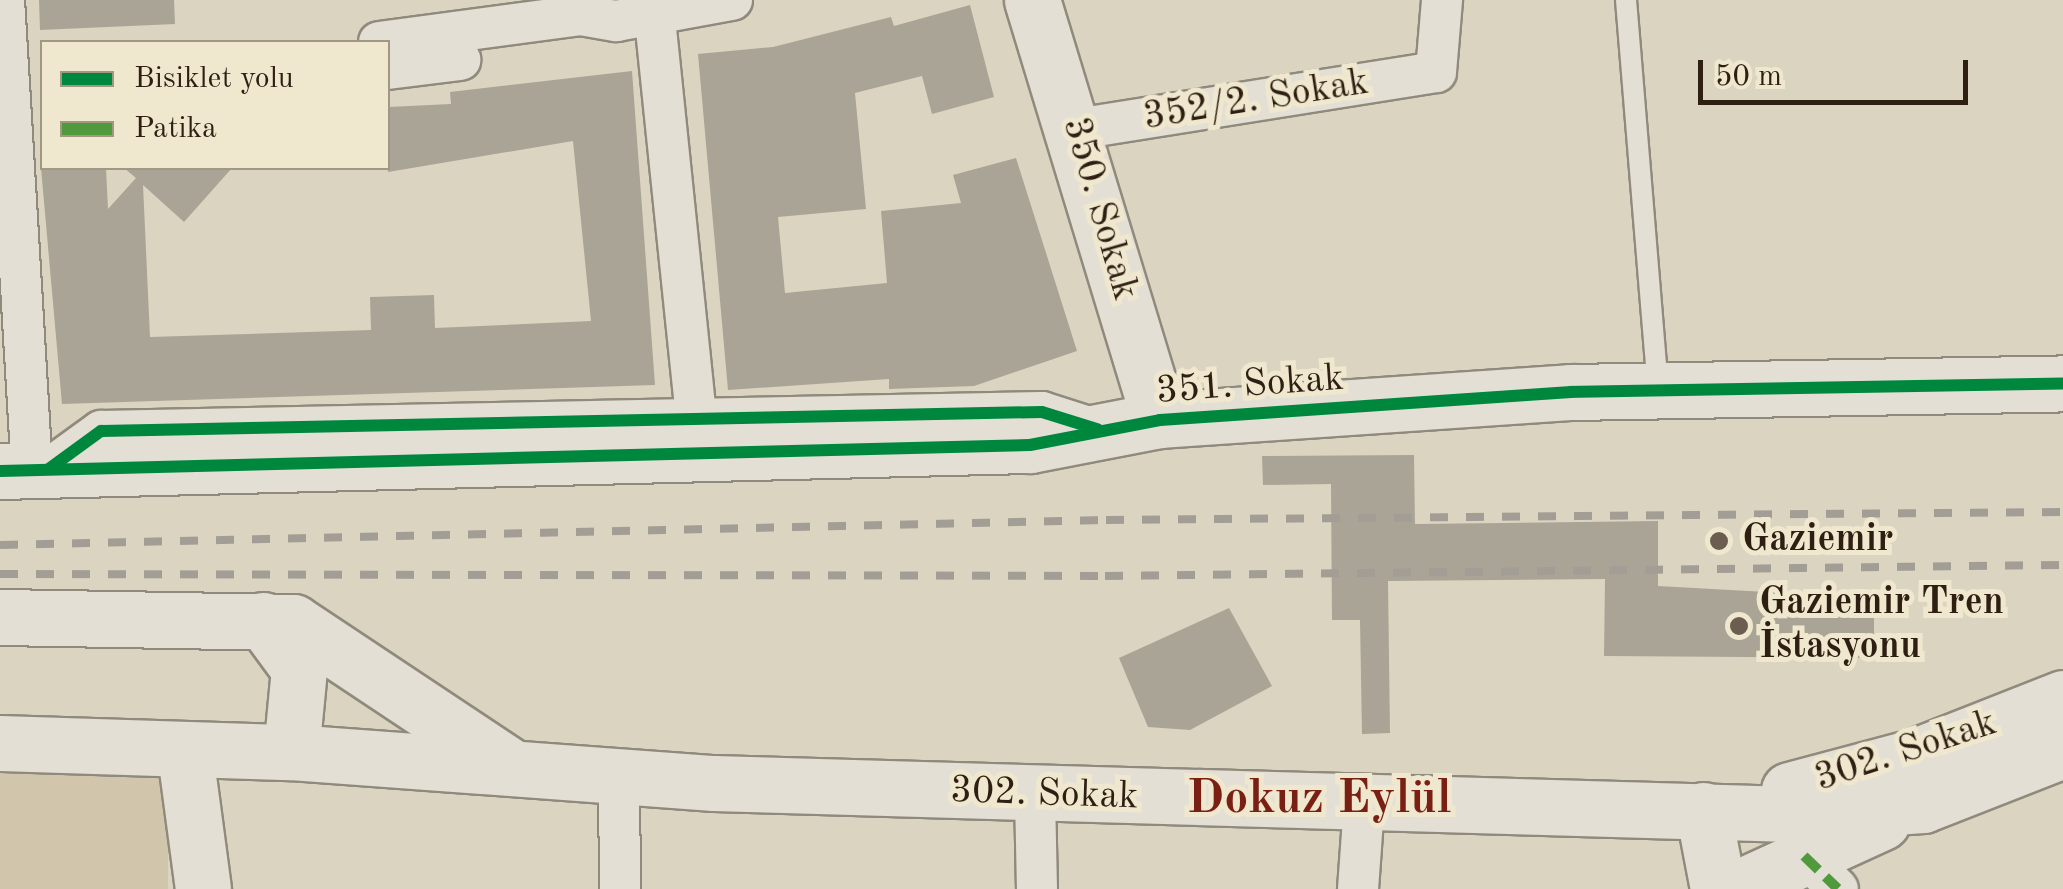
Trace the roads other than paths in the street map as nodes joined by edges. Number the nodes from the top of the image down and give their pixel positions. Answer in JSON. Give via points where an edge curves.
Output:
{"nodes":[{"id":1,"x":4,"y":0,"type":"edge"},
{"id":2,"x":732,"y":0,"type":"edge"},
{"id":3,"x":1032,"y":0,"type":"edge"},
{"id":4,"x":1442,"y":0,"type":"edge"},
{"id":5,"x":1626,"y":0,"type":"edge"},
{"id":6,"x":656,"y":6,"type":"edge"},
{"id":7,"x":616,"y":20,"type":"junction"},
{"id":8,"x":390,"y":41,"type":"edge"},
{"id":9,"x":24,"y":69,"type":"edge"},
{"id":10,"x":390,"y":70,"type":"edge"},
{"id":11,"x":1077,"y":129,"type":"junction"},
{"id":12,"x":2044,"y":382,"type":"edge"},
{"id":13,"x":1658,"y":391,"type":"junction"},
{"id":14,"x":1160,"y":420,"type":"junction"},
{"id":15,"x":698,"y":435,"type":"junction"},
{"id":16,"x":27,"y":469,"type":"edge"},
{"id":17,"x":0,"y":617,"type":"edge"},
{"id":18,"x":264,"y":620,"type":"junction"},
{"id":19,"x":322,"y":634,"type":"junction"},
{"id":20,"x":2063,"y":698,"type":"edge"},
{"id":21,"x":407,"y":701,"type":"junction"},
{"id":22,"x":0,"y":743,"type":"edge"},
{"id":23,"x":2063,"y":750,"type":"edge"},
{"id":24,"x":292,"y":752,"type":"junction"},
{"id":25,"x":185,"y":754,"type":"junction"},
{"id":26,"x":380,"y":761,"type":"junction"},
{"id":27,"x":518,"y":772,"type":"junction"},
{"id":28,"x":619,"y":777,"type":"junction"},
{"id":29,"x":1036,"y":795,"type":"junction"},
{"id":30,"x":1923,"y":804,"type":"junction"},
{"id":31,"x":1364,"y":806,"type":"junction"},
{"id":32,"x":1727,"y":810,"type":"junction"},
{"id":33,"x":1821,"y":872,"type":"edge"},
{"id":34,"x":1741,"y":886,"type":"edge"},
{"id":35,"x":203,"y":889,"type":"edge"},
{"id":36,"x":620,"y":889,"type":"edge"},
{"id":37,"x":1038,"y":889,"type":"edge"},
{"id":38,"x":1358,"y":889,"type":"edge"}],
"edges":[{"from":1,"to":9,"type":"street"},
{"from":2,"to":6,"type":"street"},
{"from":3,"to":11,"type":"street","name":"350. Sokak"},
{"from":4,"to":11,"type":"street","name":"352/2. Sokak","via":[[1436,72]]},
{"from":5,"to":13,"type":"lane"},
{"from":6,"to":7,"type":"street"},
{"from":6,"to":15,"type":"street"},
{"from":7,"to":8,"type":"street","via":[[580,15]]},
{"from":7,"to":10,"type":"street","via":[[588,41]]},
{"from":9,"to":16,"type":"street"},
{"from":11,"to":14,"type":"street","name":"350. Sokak"},
{"from":12,"to":13,"type":"street","name":"351. Sokak"},
{"from":13,"to":14,"type":"street","name":"351. Sokak"},
{"from":14,"to":15,"type":"street","name":"351. Sokak","via":[[1030,445]]},
{"from":15,"to":16,"type":"street","name":"351. Sokak"},
{"from":17,"to":18,"type":"street"},
{"from":18,"to":19,"type":"street"},
{"from":18,"to":24,"type":"street","via":[[299,669]]},
{"from":19,"to":21,"type":"street"},
{"from":19,"to":26,"type":"street","via":[[357,684]]},
{"from":20,"to":32,"type":"street","name":"302. Sokak","via":[[1912,757]]},
{"from":21,"to":26,"type":"street"},
{"from":21,"to":27,"type":"street"},
{"from":22,"to":25,"type":"street","name":"302. Sokak"},
{"from":23,"to":30,"type":"street","name":"302. Sokak"},
{"from":24,"to":25,"type":"street","name":"302. Sokak"},
{"from":24,"to":26,"type":"street","name":"302. Sokak"},
{"from":25,"to":35,"type":"street"},
{"from":26,"to":27,"type":"street","name":"302. Sokak"},
{"from":27,"to":28,"type":"street","name":"302. Sokak"},
{"from":28,"to":29,"type":"street","name":"302. Sokak"},
{"from":28,"to":36,"type":"street"},
{"from":29,"to":31,"type":"street","name":"302. Sokak"},
{"from":29,"to":37,"type":"street"},
{"from":30,"to":32,"type":"street","name":"302. Sokak"},
{"from":30,"to":33,"type":"street"},
{"from":31,"to":32,"type":"street","name":"302. Sokak"},
{"from":31,"to":38,"type":"street"},
{"from":32,"to":34,"type":"street"},
{"from":33,"to":34,"type":"street"}]}
